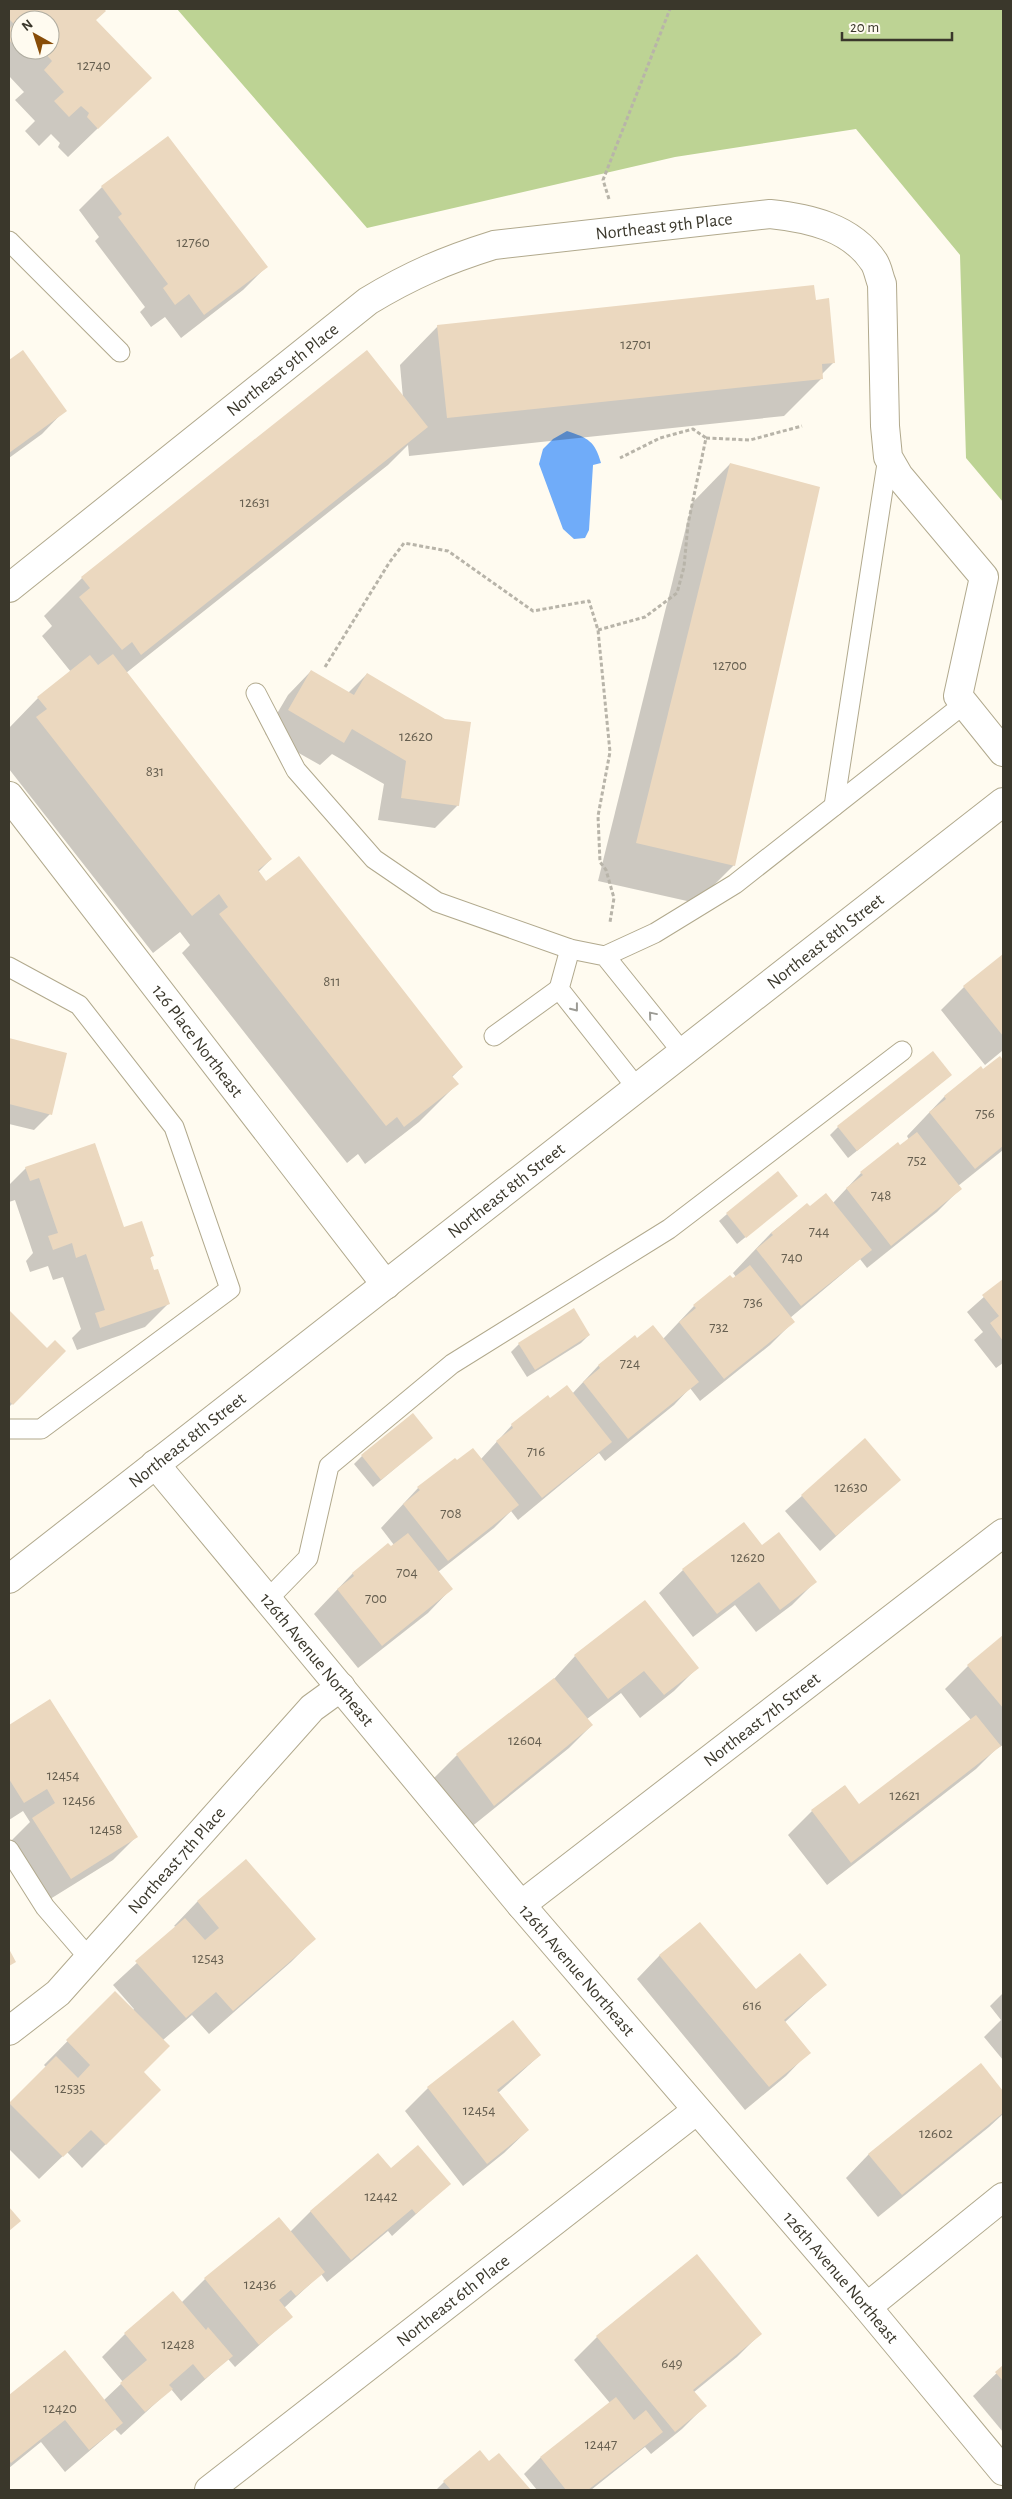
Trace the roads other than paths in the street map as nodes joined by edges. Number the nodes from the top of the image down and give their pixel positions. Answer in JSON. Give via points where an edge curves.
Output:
{"nodes":[{"id":1,"x":9,"y":242,"type":"edge"},
{"id":2,"x":120,"y":352,"type":"dead end"},
{"id":3,"x":888,"y":457,"type":"junction"},
{"id":4,"x":9,"y":588,"type":"edge"},
{"id":5,"x":256,"y":693,"type":"dead end"},
{"id":6,"x":964,"y":704,"type":"junction"},
{"id":7,"x":1003,"y":752,"type":"edge"},
{"id":8,"x":9,"y":796,"type":"edge"},
{"id":9,"x":1003,"y":802,"type":"edge"},
{"id":10,"x":834,"y":806,"type":"junction"},
{"id":11,"x":570,"y":949,"type":"junction"},
{"id":12,"x":605,"y":956,"type":"junction"},
{"id":13,"x":9,"y":967,"type":"edge"},
{"id":14,"x":559,"y":989,"type":"junction"},
{"id":15,"x":494,"y":1036,"type":"dead end"},
{"id":16,"x":902,"y":1051,"type":"dead end"},
{"id":17,"x":683,"y":1053,"type":"junction"},
{"id":18,"x":637,"y":1088,"type":"junction"},
{"id":19,"x":386,"y":1285,"type":"junction"},
{"id":20,"x":9,"y":1429,"type":"edge"},
{"id":21,"x":155,"y":1464,"type":"junction"},
{"id":22,"x":1003,"y":1533,"type":"edge"},
{"id":23,"x":9,"y":1579,"type":"edge"},
{"id":24,"x":268,"y":1599,"type":"junction"},
{"id":25,"x":341,"y":1687,"type":"junction"},
{"id":26,"x":9,"y":1850,"type":"edge"},
{"id":27,"x":520,"y":1905,"type":"junction"},
{"id":28,"x":89,"y":1958,"type":"junction"},
{"id":29,"x":9,"y":2031,"type":"edge"},
{"id":30,"x":697,"y":2110,"type":"junction"},
{"id":31,"x":1003,"y":2197,"type":"edge"},
{"id":32,"x":867,"y":2307,"type":"junction"},
{"id":33,"x":1003,"y":2471,"type":"edge"},
{"id":34,"x":209,"y":2490,"type":"edge"}],
"edges":[{"from":1,"to":2,"type":"lane"},
{"from":3,"to":4,"type":"street","name":"Northeast 9th Place","via":[[882,284],[874,262],[859,246],[836,230],[806,218],[770,214],[494,245],[410,276],[368,301]]},
{"from":3,"to":6,"type":"street","name":"Northeast 9th Place","via":[[899,476],[984,577],[958,696]]},
{"from":3,"to":10,"type":"lane"},
{"from":5,"to":11,"type":"lane","via":[[296,770],[374,859],[437,902]]},
{"from":6,"to":7,"type":"street"},
{"from":6,"to":10,"type":"lane"},
{"from":8,"to":19,"type":"street","name":"126 Place Northeast"},
{"from":9,"to":17,"type":"street","name":"Northeast 8th Street"},
{"from":10,"to":12,"type":"lane","via":[[735,884],[655,934]]},
{"from":11,"to":12,"type":"lane"},
{"from":11,"to":14,"type":"lane"},
{"from":17,"to":12,"type":"lane","one_way":true},
{"from":13,"to":20,"type":"lane","via":[[79,1005],[174,1127],[230,1289],[41,1429]]},
{"from":14,"to":15,"type":"lane"},
{"from":14,"to":18,"type":"lane","one_way":true},
{"from":16,"to":24,"type":"lane","via":[[669,1229],[452,1364],[329,1466],[308,1558]]},
{"from":17,"to":18,"type":"street","name":"Northeast 8th Street"},
{"from":18,"to":19,"type":"street","name":"Northeast 8th Street"},
{"from":19,"to":21,"type":"street","name":"Northeast 8th Street"},
{"from":21,"to":23,"type":"street","name":"Northeast 8th Street"},
{"from":21,"to":24,"type":"street","name":"126th Avenue Northeast"},
{"from":22,"to":27,"type":"street","name":"Northeast 7th Street"},
{"from":24,"to":25,"type":"street","name":"126th Avenue Northeast"},
{"from":25,"to":27,"type":"street","name":"126th Avenue Northeast"},
{"from":25,"to":28,"type":"street","name":"Northeast 7th Place","via":[[312,1708]]},
{"from":26,"to":28,"type":"lane","via":[[45,1907]]},
{"from":27,"to":30,"type":"street","name":"126th Avenue Northeast"},
{"from":28,"to":29,"type":"street","name":"Northeast 7th Place","via":[[58,1993]]},
{"from":30,"to":32,"type":"street","name":"126th Avenue Northeast"},
{"from":30,"to":34,"type":"street","name":"Northeast 6th Place"},
{"from":31,"to":32,"type":"street"},
{"from":32,"to":33,"type":"street","name":"126th Avenue Northeast"}]}
